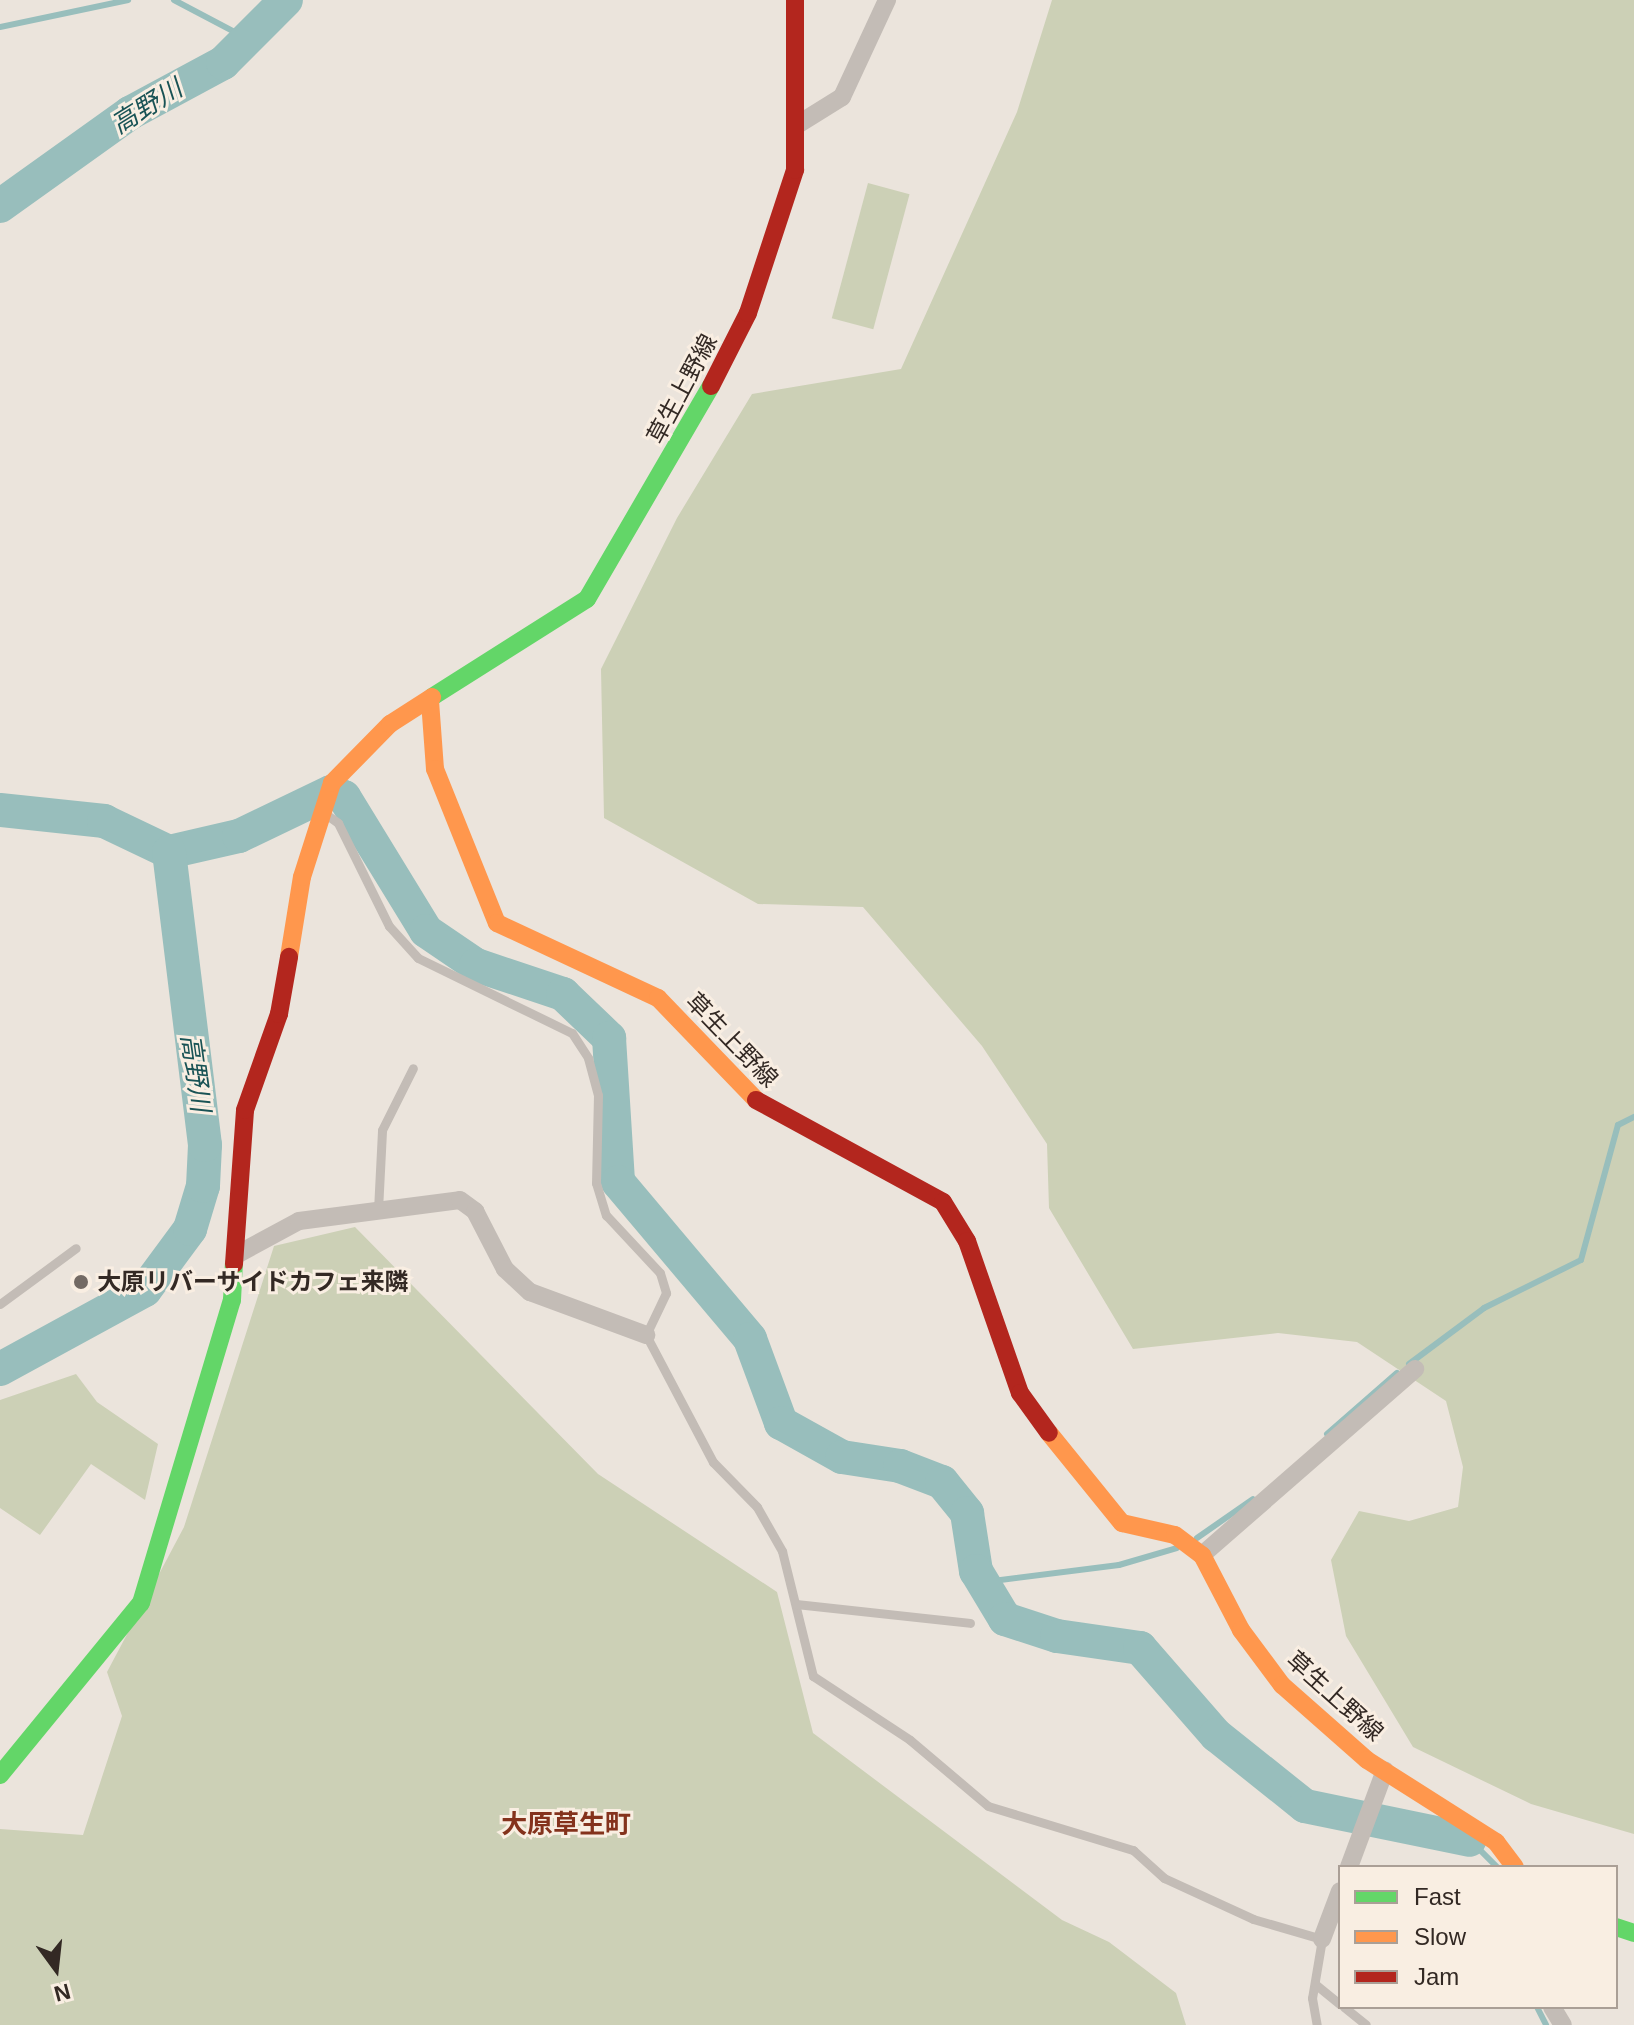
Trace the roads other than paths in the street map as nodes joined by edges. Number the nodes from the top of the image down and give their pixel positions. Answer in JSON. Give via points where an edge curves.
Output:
{"nodes":[{"id":1,"x":795,"y":0,"type":"edge"},
{"id":2,"x":887,"y":0,"type":"edge"},
{"id":3,"x":797,"y":125,"type":"junction"},
{"id":4,"x":430,"y":701,"type":"junction"},
{"id":5,"x":321,"y":811,"type":"junction"},
{"id":6,"x":413,"y":1068,"type":"dead end"},
{"id":7,"x":378,"y":1210,"type":"junction"},
{"id":8,"x":76,"y":1248,"type":"dead end"},
{"id":9,"x":238,"y":1254,"type":"junction"},
{"id":10,"x":0,"y":1304,"type":"edge"},
{"id":11,"x":646,"y":1335,"type":"junction"},
{"id":12,"x":1415,"y":1369,"type":"dead end"},
{"id":13,"x":1202,"y":1555,"type":"junction"},
{"id":14,"x":796,"y":1604,"type":"junction"},
{"id":15,"x":970,"y":1623,"type":"dead end"},
{"id":16,"x":1385,"y":1770,"type":"junction"},
{"id":17,"x":0,"y":1775,"type":"edge"},
{"id":18,"x":1350,"y":1865,"type":"edge"},
{"id":19,"x":1513,"y":1865,"type":"edge"},
{"id":20,"x":1338,"y":1896,"type":"edge"},
{"id":21,"x":1322,"y":1939,"type":"junction"},
{"id":22,"x":1315,"y":1984,"type":"junction"},
{"id":23,"x":1338,"y":2003,"type":"edge"},
{"id":24,"x":1346,"y":2009,"type":"edge"},
{"id":25,"x":1317,"y":2025,"type":"edge"},
{"id":26,"x":1366,"y":2025,"type":"edge"}],
"edges":[{"from":1,"to":3,"type":"main road","name":"草生上野線"},
{"from":2,"to":3,"type":"street","via":[[842,97]]},
{"from":3,"to":4,"type":"main road","name":"草生上野線","via":[[784,218],[748,313],[609,566],[575,607]]},
{"from":4,"to":5,"type":"main road","via":[[366,745],[332,783]]},
{"from":4,"to":13,"type":"main road","name":"草生上野線","via":[[435,769],[497,923],[658,998],[760,1105],[943,1202],[967,1241],[995,1333],[1035,1416],[1109,1515],[1175,1535]]},
{"from":5,"to":9,"type":"main road","via":[[279,1014],[245,1110]]},
{"from":5,"to":11,"type":"lane","via":[[338,823],[389,926],[418,958],[572,1033],[588,1058],[598,1095],[596,1183],[606,1215],[660,1273],[666,1293]]},
{"from":6,"to":7,"type":"lane","via":[[382,1130]]},
{"from":7,"to":9,"type":"street","via":[[299,1221]]},
{"from":7,"to":11,"type":"street","via":[[460,1200],[475,1211],[505,1269],[530,1292]]},
{"from":8,"to":10,"type":"lane"},
{"from":9,"to":17,"type":"main road","via":[[223,1334],[141,1603]]},
{"from":11,"to":14,"type":"lane","via":[[713,1462],[757,1507],[782,1551]]},
{"from":12,"to":13,"type":"street","via":[[1236,1533]]},
{"from":13,"to":16,"type":"main road","name":"草生上野線","via":[[1260,1660]]},
{"from":14,"to":15,"type":"lane"},
{"from":14,"to":21,"type":"lane","via":[[813,1676],[910,1740],[988,1806],[1133,1850],[1164,1878],[1253,1919]]},
{"from":16,"to":18,"type":"street"},
{"from":16,"to":19,"type":"main road","name":"草生上野線","via":[[1481,1830]]},
{"from":20,"to":21,"type":"street"},
{"from":21,"to":22,"type":"lane"},
{"from":22,"to":23,"type":"lane"},
{"from":22,"to":25,"type":"lane"},
{"from":24,"to":26,"type":"lane"}]}
